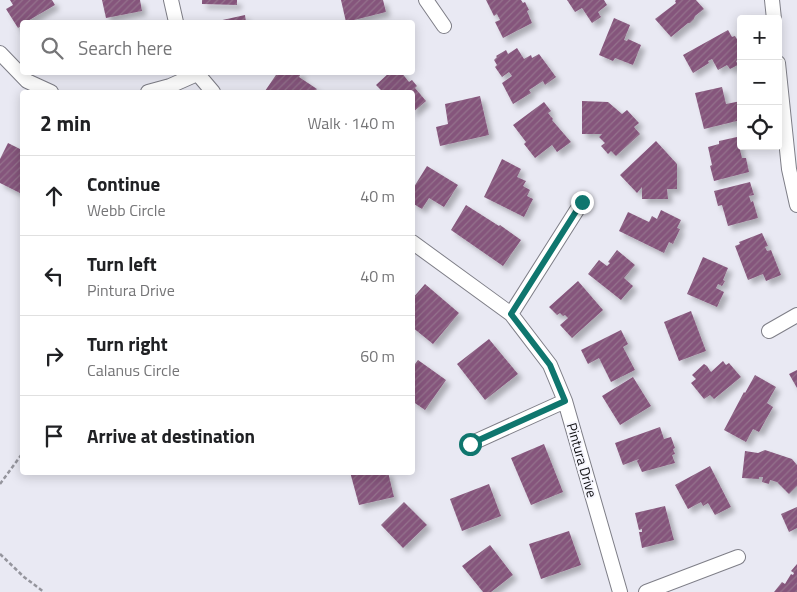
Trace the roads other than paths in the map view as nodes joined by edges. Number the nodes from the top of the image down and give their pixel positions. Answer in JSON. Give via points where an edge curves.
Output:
{"nodes":[{"id":1,"x":171,"y":0,"type":"edge"},
{"id":2,"x":426,"y":0,"type":"edge"},
{"id":3,"x":772,"y":0,"type":"edge"},
{"id":4,"x":774,"y":15,"type":"edge"},
{"id":5,"x":176,"y":20,"type":"edge"},
{"id":6,"x":444,"y":26,"type":"dead end"},
{"id":7,"x":0,"y":53,"type":"edge"},
{"id":8,"x":20,"y":74,"type":"edge"},
{"id":9,"x":21,"y":75,"type":"edge"},
{"id":10,"x":192,"y":75,"type":"edge"},
{"id":11,"x":198,"y":75,"type":"edge"},
{"id":12,"x":47,"y":90,"type":"edge"},
{"id":13,"x":155,"y":90,"type":"edge"},
{"id":14,"x":211,"y":90,"type":"edge"},
{"id":15,"x":782,"y":91,"type":"edge"},
{"id":16,"x":793,"y":169,"type":"edge"},
{"id":17,"x":582,"y":202,"type":"dead end"},
{"id":18,"x":797,"y":205,"type":"edge"},
{"id":19,"x":415,"y":244,"type":"edge"},
{"id":20,"x":511,"y":314,"type":"junction"},
{"id":21,"x":797,"y":315,"type":"edge"},
{"id":22,"x":769,"y":331,"type":"dead end"},
{"id":23,"x":565,"y":401,"type":"junction"},
{"id":24,"x":470,"y":444,"type":"dead end"},
{"id":25,"x":738,"y":556,"type":"dead end"},
{"id":26,"x":620,"y":592,"type":"edge"},
{"id":27,"x":646,"y":592,"type":"edge"}],
"edges":[{"from":1,"to":5,"type":"street"},
{"from":2,"to":6,"type":"street"},
{"from":3,"to":4,"type":"street"},
{"from":7,"to":8,"type":"street"},
{"from":9,"to":12,"type":"street"},
{"from":10,"to":13,"type":"street"},
{"from":11,"to":14,"type":"street"},
{"from":15,"to":16,"type":"street"},
{"from":16,"to":18,"type":"street"},
{"from":17,"to":20,"type":"street"},
{"from":19,"to":20,"type":"street","name":"Pintura Drive"},
{"from":20,"to":23,"type":"street","name":"Pintura Drive","via":[[550,365]]},
{"from":21,"to":22,"type":"street"},
{"from":23,"to":24,"type":"street"},
{"from":23,"to":26,"type":"street","name":"Pintura Drive"},
{"from":25,"to":27,"type":"street"}]}
